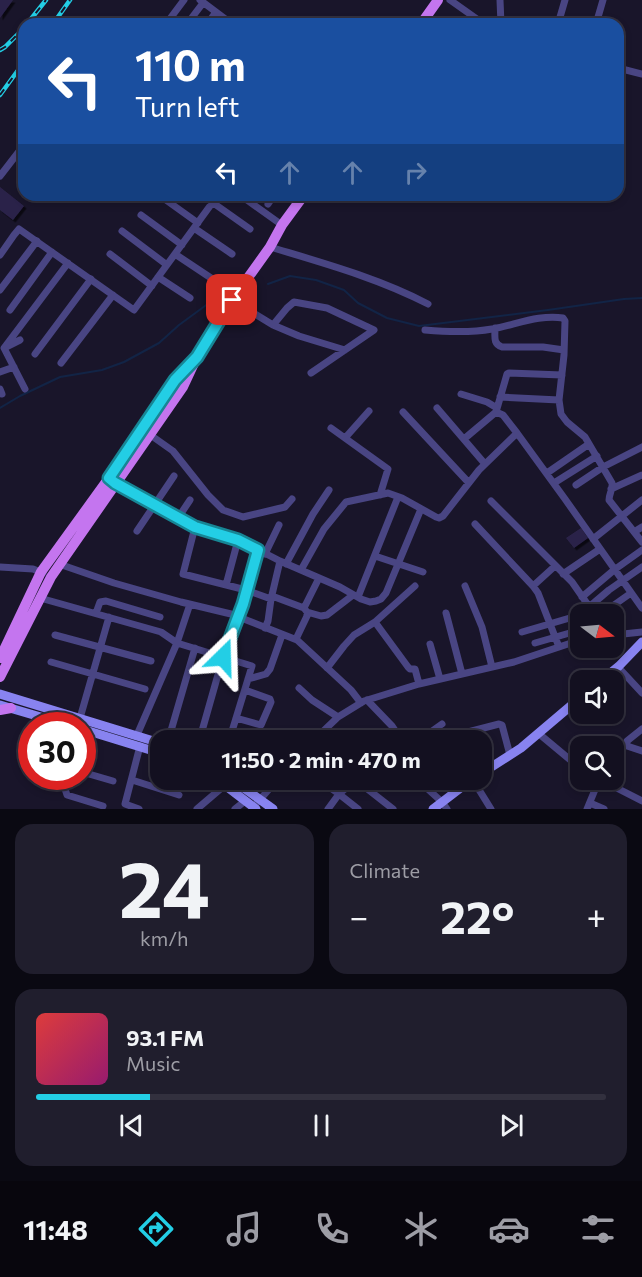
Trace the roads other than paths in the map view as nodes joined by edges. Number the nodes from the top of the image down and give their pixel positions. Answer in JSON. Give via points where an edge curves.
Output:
{"nodes":[{"id":1,"x":184,"y":0,"type":"edge"},
{"id":2,"x":438,"y":0,"type":"edge"},
{"id":3,"x":450,"y":0,"type":"edge"},
{"id":4,"x":500,"y":0,"type":"edge"},
{"id":5,"x":565,"y":0,"type":"edge"},
{"id":6,"x":603,"y":0,"type":"edge"},
{"id":7,"x":201,"y":1,"type":"edge"},
{"id":8,"x":216,"y":12,"type":"junction"},
{"id":9,"x":170,"y":18,"type":"edge"},
{"id":10,"x":191,"y":18,"type":"edge"},
{"id":11,"x":212,"y":18,"type":"edge"},
{"id":12,"x":224,"y":18,"type":"edge"},
{"id":13,"x":425,"y":18,"type":"edge"},
{"id":14,"x":476,"y":18,"type":"edge"},
{"id":15,"x":501,"y":18,"type":"edge"},
{"id":16,"x":560,"y":18,"type":"edge"},
{"id":17,"x":598,"y":18,"type":"edge"},
{"id":18,"x":624,"y":70,"type":"edge"},
{"id":19,"x":642,"y":74,"type":"edge"},
{"id":20,"x":18,"y":154,"type":"edge"},
{"id":21,"x":0,"y":176,"type":"edge"},
{"id":22,"x":166,"y":201,"type":"edge"},
{"id":23,"x":210,"y":201,"type":"edge"},
{"id":24,"x":248,"y":201,"type":"edge"},
{"id":25,"x":270,"y":201,"type":"edge"},
{"id":26,"x":300,"y":201,"type":"edge"},
{"id":27,"x":213,"y":203,"type":"junction"},
{"id":28,"x":268,"y":204,"type":"dead end"},
{"id":29,"x":141,"y":215,"type":"dead end"},
{"id":30,"x":282,"y":225,"type":"junction"},
{"id":31,"x":196,"y":226,"type":"junction"},
{"id":32,"x":250,"y":229,"type":"dead end"},
{"id":33,"x":122,"y":231,"type":"dead end"},
{"id":34,"x":37,"y":241,"type":"junction"},
{"id":35,"x":182,"y":245,"type":"junction"},
{"id":36,"x":270,"y":247,"type":"junction"},
{"id":37,"x":52,"y":252,"type":"junction"},
{"id":38,"x":110,"y":254,"type":"dead end"},
{"id":39,"x":175,"y":254,"type":"junction"},
{"id":40,"x":232,"y":254,"type":"dead end"},
{"id":41,"x":0,"y":255,"type":"edge"},
{"id":42,"x":68,"y":263,"type":"junction"},
{"id":43,"x":167,"y":265,"type":"junction"},
{"id":44,"x":158,"y":277,"type":"junction"},
{"id":45,"x":91,"y":279,"type":"junction"},
{"id":46,"x":217,"y":282,"type":"dead end"},
{"id":47,"x":152,"y":286,"type":"junction"},
{"id":48,"x":0,"y":290,"type":"edge"},
{"id":49,"x":113,"y":295,"type":"junction"},
{"id":50,"x":190,"y":298,"type":"dead end"},
{"id":51,"x":232,"y":300,"type":"junction"},
{"id":52,"x":428,"y":304,"type":"dead end"},
{"id":53,"x":10,"y":310,"type":"dead end"},
{"id":54,"x":273,"y":325,"type":"junction"},
{"id":55,"x":495,"y":328,"type":"junction"},
{"id":56,"x":425,"y":330,"type":"dead end"},
{"id":57,"x":20,"y":340,"type":"dead end"},
{"id":58,"x":2,"y":349,"type":"edge"},
{"id":59,"x":345,"y":350,"type":"junction"},
{"id":60,"x":564,"y":350,"type":"junction"},
{"id":61,"x":35,"y":354,"type":"dead end"},
{"id":62,"x":197,"y":357,"type":"junction"},
{"id":63,"x":61,"y":363,"type":"dead end"},
{"id":64,"x":14,"y":368,"type":"junction"},
{"id":65,"x":0,"y":372,"type":"edge"},
{"id":66,"x":311,"y":373,"type":"dead end"},
{"id":67,"x":562,"y":375,"type":"junction"},
{"id":68,"x":25,"y":389,"type":"dead end"},
{"id":69,"x":461,"y":394,"type":"dead end"},
{"id":70,"x":500,"y":397,"type":"junction"},
{"id":71,"x":559,"y":400,"type":"junction"},
{"id":72,"x":437,"y":408,"type":"dead end"},
{"id":73,"x":496,"y":410,"type":"junction"},
{"id":74,"x":369,"y":411,"type":"dead end"},
{"id":75,"x":403,"y":412,"type":"dead end"},
{"id":76,"x":331,"y":428,"type":"dead end"},
{"id":77,"x":517,"y":433,"type":"junction"},
{"id":78,"x":149,"y":434,"type":"junction"},
{"id":79,"x":345,"y":438,"type":"junction"},
{"id":80,"x":464,"y":439,"type":"junction"},
{"id":81,"x":589,"y":444,"type":"junction"},
{"id":82,"x":641,"y":449,"type":"edge"},
{"id":83,"x":597,"y":456,"type":"junction"},
{"id":84,"x":485,"y":464,"type":"junction"},
{"id":85,"x":603,"y":467,"type":"junction"},
{"id":86,"x":547,"y":473,"type":"junction"},
{"id":87,"x":642,"y":475,"type":"edge"},
{"id":88,"x":174,"y":476,"type":"dead end"},
{"id":89,"x":112,"y":481,"type":"junction"},
{"id":90,"x":469,"y":483,"type":"junction"},
{"id":91,"x":554,"y":483,"type":"junction"},
{"id":92,"x":576,"y":485,"type":"dead end"},
{"id":93,"x":611,"y":489,"type":"junction"},
{"id":94,"x":329,"y":490,"type":"dead end"},
{"id":95,"x":380,"y":495,"type":"junction"},
{"id":96,"x":398,"y":496,"type":"junction"},
{"id":97,"x":292,"y":499,"type":"dead end"},
{"id":98,"x":190,"y":500,"type":"dead end"},
{"id":99,"x":642,"y":500,"type":"edge"},
{"id":100,"x":491,"y":501,"type":"dead end"},
{"id":101,"x":155,"y":505,"type":"junction"},
{"id":102,"x":421,"y":509,"type":"junction"},
{"id":103,"x":622,"y":516,"type":"junction"},
{"id":104,"x":178,"y":518,"type":"junction"},
{"id":105,"x":475,"y":524,"type":"dead end"},
{"id":106,"x":279,"y":525,"type":"dead end"},
{"id":107,"x":195,"y":527,"type":"junction"},
{"id":108,"x":642,"y":527,"type":"edge"},
{"id":109,"x":137,"y":531,"type":"dead end"},
{"id":110,"x":634,"y":532,"type":"junction"},
{"id":111,"x":593,"y":539,"type":"junction"},
{"id":112,"x":238,"y":540,"type":"junction"},
{"id":113,"x":642,"y":542,"type":"edge"},
{"id":114,"x":600,"y":549,"type":"junction"},
{"id":115,"x":642,"y":550,"type":"edge"},
{"id":116,"x":262,"y":552,"type":"junction"},
{"id":117,"x":375,"y":556,"type":"junction"},
{"id":118,"x":283,"y":562,"type":"junction"},
{"id":119,"x":59,"y":564,"type":"junction"},
{"id":120,"x":398,"y":564,"type":"junction"},
{"id":121,"x":555,"y":566,"type":"junction"},
{"id":122,"x":0,"y":567,"type":"edge"},
{"id":123,"x":642,"y":567,"type":"edge"},
{"id":124,"x":301,"y":570,"type":"junction"},
{"id":125,"x":614,"y":570,"type":"junction"},
{"id":126,"x":423,"y":572,"type":"dead end"},
{"id":127,"x":46,"y":574,"type":"junction"},
{"id":128,"x":563,"y":574,"type":"junction"},
{"id":129,"x":319,"y":578,"type":"junction"},
{"id":130,"x":623,"y":581,"type":"junction"},
{"id":131,"x":226,"y":585,"type":"junction"},
{"id":132,"x":415,"y":586,"type":"dead end"},
{"id":133,"x":465,"y":586,"type":"dead end"},
{"id":134,"x":533,"y":586,"type":"junction"},
{"id":135,"x":248,"y":590,"type":"junction"},
{"id":136,"x":631,"y":593,"type":"junction"},
{"id":137,"x":355,"y":596,"type":"junction"},
{"id":138,"x":272,"y":597,"type":"junction"},
{"id":139,"x":582,"y":597,"type":"junction"},
{"id":140,"x":40,"y":598,"type":"junction"},
{"id":141,"x":190,"y":604,"type":"junction"},
{"id":142,"x":587,"y":604,"type":"edge"},
{"id":143,"x":599,"y":604,"type":"edge"},
{"id":144,"x":615,"y":604,"type":"edge"},
{"id":145,"x":642,"y":608,"type":"edge"},
{"id":146,"x":306,"y":610,"type":"junction"},
{"id":147,"x":96,"y":613,"type":"junction"},
{"id":148,"x":446,"y":613,"type":"dead end"},
{"id":149,"x":160,"y":616,"type":"dead end"},
{"id":150,"x":109,"y":617,"type":"junction"},
{"id":151,"x":239,"y":617,"type":"junction"},
{"id":152,"x":570,"y":619,"type":"edge"},
{"id":153,"x":375,"y":622,"type":"junction"},
{"id":154,"x":550,"y":625,"type":"junction"},
{"id":155,"x":265,"y":628,"type":"junction"},
{"id":156,"x":522,"y":632,"type":"dead end"},
{"id":157,"x":642,"y":632,"type":"edge"},
{"id":158,"x":570,"y":633,"type":"edge"},
{"id":159,"x":55,"y":634,"type":"dead end"},
{"id":160,"x":624,"y":634,"type":"edge"},
{"id":161,"x":282,"y":635,"type":"junction"},
{"id":162,"x":556,"y":638,"type":"junction"},
{"id":163,"x":297,"y":640,"type":"junction"},
{"id":164,"x":642,"y":642,"type":"edge"},
{"id":165,"x":177,"y":643,"type":"junction"},
{"id":166,"x":535,"y":643,"type":"dead end"},
{"id":167,"x":430,"y":644,"type":"dead end"},
{"id":168,"x":570,"y":644,"type":"edge"},
{"id":169,"x":560,"y":647,"type":"junction"},
{"id":170,"x":100,"y":648,"type":"junction"},
{"id":171,"x":195,"y":648,"type":"junction"},
{"id":172,"x":223,"y":657,"type":"junction"},
{"id":173,"x":0,"y":658,"type":"edge"},
{"id":174,"x":151,"y":661,"type":"dead end"},
{"id":175,"x":51,"y":663,"type":"dead end"},
{"id":176,"x":492,"y":667,"type":"junction"},
{"id":177,"x":618,"y":667,"type":"junction"},
{"id":178,"x":327,"y":668,"type":"junction"},
{"id":179,"x":614,"y":670,"type":"edge"},
{"id":180,"x":462,"y":674,"type":"junction"},
{"id":181,"x":92,"y":675,"type":"junction"},
{"id":182,"x":0,"y":677,"type":"edge"},
{"id":183,"x":248,"y":679,"type":"junction"},
{"id":184,"x":440,"y":679,"type":"junction"},
{"id":185,"x":419,"y":684,"type":"junction"},
{"id":186,"x":145,"y":688,"type":"dead end"},
{"id":187,"x":299,"y":688,"type":"dead end"},
{"id":188,"x":245,"y":690,"type":"junction"},
{"id":189,"x":642,"y":693,"type":"edge"},
{"id":190,"x":0,"y":694,"type":"edge"},
{"id":191,"x":364,"y":701,"type":"junction"},
{"id":192,"x":0,"y":705,"type":"edge"},
{"id":193,"x":570,"y":706,"type":"edge"},
{"id":194,"x":6,"y":709,"type":"edge"},
{"id":195,"x":63,"y":712,"type":"edge"},
{"id":196,"x":81,"y":712,"type":"edge"},
{"id":197,"x":338,"y":717,"type":"junction"},
{"id":198,"x":236,"y":718,"type":"junction"},
{"id":199,"x":96,"y":722,"type":"edge"},
{"id":200,"x":442,"y":724,"type":"dead end"},
{"id":201,"x":642,"y":729,"type":"edge"},
{"id":202,"x":171,"y":730,"type":"edge"},
{"id":203,"x":202,"y":730,"type":"edge"},
{"id":204,"x":232,"y":730,"type":"edge"},
{"id":205,"x":324,"y":730,"type":"edge"},
{"id":206,"x":395,"y":730,"type":"edge"},
{"id":207,"x":433,"y":730,"type":"edge"},
{"id":208,"x":476,"y":730,"type":"edge"},
{"id":209,"x":538,"y":733,"type":"junction"},
{"id":210,"x":96,"y":734,"type":"edge"},
{"id":211,"x":137,"y":735,"type":"junction"},
{"id":212,"x":150,"y":740,"type":"edge"},
{"id":213,"x":140,"y":746,"type":"junction"},
{"id":214,"x":150,"y":750,"type":"edge"},
{"id":215,"x":642,"y":751,"type":"edge"},
{"id":216,"x":510,"y":755,"type":"junction"},
{"id":217,"x":570,"y":760,"type":"edge"},
{"id":218,"x":492,"y":767,"type":"edge"},
{"id":219,"x":96,"y":776,"type":"edge"},
{"id":220,"x":113,"y":780,"type":"dead end"},
{"id":221,"x":132,"y":780,"type":"junction"},
{"id":222,"x":66,"y":790,"type":"edge"},
{"id":223,"x":217,"y":790,"type":"edge"},
{"id":224,"x":235,"y":790,"type":"edge"},
{"id":225,"x":235,"y":790,"type":"edge"},
{"id":226,"x":267,"y":790,"type":"edge"},
{"id":227,"x":333,"y":790,"type":"edge"},
{"id":228,"x":344,"y":790,"type":"edge"},
{"id":229,"x":368,"y":790,"type":"edge"},
{"id":230,"x":429,"y":790,"type":"edge"},
{"id":231,"x":461,"y":790,"type":"edge"},
{"id":232,"x":479,"y":790,"type":"edge"},
{"id":233,"x":595,"y":790,"type":"edge"},
{"id":234,"x":620,"y":790,"type":"edge"},
{"id":235,"x":339,"y":794,"type":"junction"},
{"id":236,"x":179,"y":795,"type":"dead end"},
{"id":237,"x":642,"y":801,"type":"edge"},
{"id":238,"x":253,"y":805,"type":"edge"},
{"id":239,"x":445,"y":805,"type":"edge"},
{"id":240,"x":103,"y":806,"type":"dead end"},
{"id":241,"x":588,"y":806,"type":"edge"},
{"id":242,"x":130,"y":807,"type":"edge"},
{"id":243,"x":139,"y":809,"type":"edge"},
{"id":244,"x":197,"y":809,"type":"edge"},
{"id":245,"x":235,"y":809,"type":"edge"},
{"id":246,"x":273,"y":809,"type":"edge"},
{"id":247,"x":328,"y":809,"type":"edge"},
{"id":248,"x":358,"y":809,"type":"edge"},
{"id":249,"x":393,"y":809,"type":"edge"},
{"id":250,"x":433,"y":809,"type":"edge"},
{"id":251,"x":491,"y":809,"type":"edge"},
{"id":252,"x":604,"y":809,"type":"edge"}],
"edges":[{"from":1,"to":9,"type":"street"},
{"from":2,"to":13,"type":"main road"},
{"from":3,"to":14,"type":"street"},
{"from":4,"to":15,"type":"street"},
{"from":5,"to":16,"type":"street"},
{"from":6,"to":17,"type":"street"},
{"from":7,"to":8,"type":"street"},
{"from":7,"to":10,"type":"street"},
{"from":8,"to":11,"type":"street"},
{"from":8,"to":12,"type":"street"},
{"from":18,"to":19,"type":"street"},
{"from":20,"to":21,"type":"street"},
{"from":22,"to":31,"type":"street"},
{"from":23,"to":27,"type":"street"},
{"from":24,"to":30,"type":"street"},
{"from":25,"to":28,"type":"street"},
{"from":26,"to":30,"type":"main road"},
{"from":27,"to":31,"type":"street"},
{"from":27,"to":32,"type":"street"},
{"from":29,"to":35,"type":"street"},
{"from":30,"to":36,"type":"main road"},
{"from":31,"to":35,"type":"street"},
{"from":31,"to":40,"type":"street"},
{"from":33,"to":43,"type":"street"},
{"from":34,"to":37,"type":"street"},
{"from":34,"to":41,"type":"street","via":[[19,229]]},
{"from":34,"to":48,"type":"street"},
{"from":35,"to":39,"type":"street"},
{"from":36,"to":51,"type":"main road"},
{"from":36,"to":52,"type":"street","via":[[372,279]]},
{"from":37,"to":42,"type":"street"},
{"from":37,"to":53,"type":"street"},
{"from":38,"to":47,"type":"street"},
{"from":39,"to":43,"type":"street"},
{"from":39,"to":46,"type":"street"},
{"from":42,"to":45,"type":"street"},
{"from":42,"to":58,"type":"street"},
{"from":43,"to":44,"type":"street"},
{"from":44,"to":47,"type":"street"},
{"from":44,"to":50,"type":"street"},
{"from":45,"to":49,"type":"street"},
{"from":45,"to":61,"type":"street"},
{"from":47,"to":49,"type":"street","via":[[134,310]]},
{"from":49,"to":63,"type":"street"},
{"from":51,"to":54,"type":"street"},
{"from":51,"to":62,"type":"main road"},
{"from":54,"to":59,"type":"street"},
{"from":54,"to":59,"type":"street","via":[[294,302],[327,308],[374,330]]},
{"from":55,"to":56,"type":"street"},
{"from":55,"to":60,"type":"street","via":[[498,346]]},
{"from":55,"to":60,"type":"street","via":[[563,318]]},
{"from":57,"to":58,"type":"street"},
{"from":58,"to":64,"type":"street"},
{"from":59,"to":66,"type":"street"},
{"from":60,"to":67,"type":"street"},
{"from":62,"to":78,"type":"main road","via":[[183,387]]},
{"from":62,"to":89,"type":"main road","via":[[175,380]]},
{"from":64,"to":65,"type":"street"},
{"from":64,"to":68,"type":"street"},
{"from":67,"to":70,"type":"street","via":[[509,373]]},
{"from":67,"to":71,"type":"street"},
{"from":69,"to":73,"type":"street","via":[[487,402]]},
{"from":70,"to":71,"type":"street"},
{"from":70,"to":73,"type":"street"},
{"from":71,"to":81,"type":"street","via":[[561,414]]},
{"from":72,"to":80,"type":"street"},
{"from":73,"to":77,"type":"street"},
{"from":73,"to":80,"type":"street"},
{"from":74,"to":79,"type":"street"},
{"from":75,"to":90,"type":"street"},
{"from":76,"to":79,"type":"street"},
{"from":77,"to":84,"type":"street"},
{"from":77,"to":86,"type":"street"},
{"from":78,"to":89,"type":"main road"},
{"from":78,"to":97,"type":"street","via":[[173,451],[223,510],[243,517],[285,507]]},
{"from":79,"to":95,"type":"street","via":[[388,469]]},
{"from":80,"to":84,"type":"street"},
{"from":81,"to":83,"type":"street"},
{"from":81,"to":86,"type":"street"},
{"from":82,"to":85,"type":"street"},
{"from":83,"to":85,"type":"street"},
{"from":83,"to":91,"type":"street"},
{"from":84,"to":90,"type":"street"},
{"from":85,"to":92,"type":"street"},
{"from":85,"to":93,"type":"street"},
{"from":86,"to":91,"type":"street"},
{"from":87,"to":93,"type":"street"},
{"from":88,"to":101,"type":"street"},
{"from":89,"to":101,"type":"street"},
{"from":89,"to":119,"type":"main road"},
{"from":89,"to":127,"type":"main road"},
{"from":90,"to":102,"type":"street","via":[[440,518]]},
{"from":91,"to":111,"type":"street"},
{"from":93,"to":103,"type":"street","via":[[609,500]]},
{"from":94,"to":118,"type":"street"},
{"from":95,"to":96,"type":"street"},
{"from":95,"to":124,"type":"street","via":[[346,502],[324,529]]},
{"from":96,"to":102,"type":"street"},
{"from":96,"to":117,"type":"street"},
{"from":98,"to":104,"type":"street"},
{"from":99,"to":103,"type":"street"},
{"from":100,"to":121,"type":"street"},
{"from":101,"to":104,"type":"street"},
{"from":101,"to":109,"type":"street"},
{"from":102,"to":120,"type":"street"},
{"from":103,"to":110,"type":"street"},
{"from":103,"to":111,"type":"street"},
{"from":104,"to":107,"type":"street"},
{"from":105,"to":134,"type":"street"},
{"from":106,"to":116,"type":"street"},
{"from":107,"to":112,"type":"street"},
{"from":107,"to":131,"type":"street","via":[[183,574]]},
{"from":108,"to":110,"type":"street"},
{"from":110,"to":113,"type":"street"},
{"from":111,"to":114,"type":"street"},
{"from":112,"to":116,"type":"street"},
{"from":112,"to":131,"type":"street"},
{"from":114,"to":125,"type":"street"},
{"from":114,"to":128,"type":"street"},
{"from":115,"to":125,"type":"street"},
{"from":116,"to":118,"type":"street"},
{"from":116,"to":135,"type":"street"},
{"from":117,"to":120,"type":"street"},
{"from":117,"to":137,"type":"street"},
{"from":118,"to":124,"type":"street"},
{"from":118,"to":138,"type":"street"},
{"from":119,"to":127,"type":"main road"},
{"from":119,"to":141,"type":"street"},
{"from":120,"to":126,"type":"street"},
{"from":120,"to":137,"type":"street","via":[[381,599],[370,602]]},
{"from":121,"to":128,"type":"street"},
{"from":121,"to":134,"type":"street"},
{"from":122,"to":127,"type":"street"},
{"from":123,"to":130,"type":"street"},
{"from":124,"to":129,"type":"street"},
{"from":125,"to":130,"type":"street"},
{"from":125,"to":139,"type":"street"},
{"from":127,"to":140,"type":"main road"},
{"from":127,"to":173,"type":"main road"},
{"from":128,"to":139,"type":"street"},
{"from":129,"to":137,"type":"street"},
{"from":129,"to":146,"type":"street"},
{"from":130,"to":136,"type":"street"},
{"from":130,"to":143,"type":"street"},
{"from":131,"to":135,"type":"street"},
{"from":132,"to":153,"type":"street"},
{"from":133,"to":176,"type":"street","via":[[482,627]]},
{"from":134,"to":154,"type":"street"},
{"from":135,"to":138,"type":"street"},
{"from":135,"to":151,"type":"street"},
{"from":136,"to":144,"type":"street"},
{"from":136,"to":145,"type":"street"},
{"from":137,"to":146,"type":"street","via":[[327,615]]},
{"from":138,"to":146,"type":"street"},
{"from":138,"to":155,"type":"street"},
{"from":139,"to":142,"type":"street"},
{"from":140,"to":147,"type":"street"},
{"from":140,"to":182,"type":"main road"},
{"from":141,"to":151,"type":"street"},
{"from":141,"to":165,"type":"street"},
{"from":146,"to":163,"type":"street"},
{"from":147,"to":149,"type":"street","via":[[103,601]]},
{"from":147,"to":150,"type":"street"},
{"from":148,"to":180,"type":"street"},
{"from":150,"to":165,"type":"street","via":[[161,632]]},
{"from":150,"to":170,"type":"street"},
{"from":151,"to":155,"type":"street"},
{"from":151,"to":172,"type":"street"},
{"from":152,"to":154,"type":"street"},
{"from":153,"to":178,"type":"street","via":[[354,636]]},
{"from":153,"to":185,"type":"street","via":[[410,669],[415,669]]},
{"from":154,"to":156,"type":"street"},
{"from":154,"to":162,"type":"street"},
{"from":155,"to":161,"type":"street"},
{"from":157,"to":160,"type":"street"},
{"from":158,"to":162,"type":"street"},
{"from":159,"to":170,"type":"street"},
{"from":161,"to":163,"type":"street"},
{"from":161,"to":183,"type":"street","via":[[270,669]]},
{"from":162,"to":166,"type":"street"},
{"from":162,"to":169,"type":"street"},
{"from":163,"to":178,"type":"street"},
{"from":164,"to":177,"type":"street"},
{"from":165,"to":171,"type":"street"},
{"from":165,"to":211,"type":"street"},
{"from":167,"to":184,"type":"street"},
{"from":168,"to":169,"type":"street"},
{"from":169,"to":176,"type":"street"},
{"from":170,"to":174,"type":"street"},
{"from":170,"to":181,"type":"street"},
{"from":171,"to":172,"type":"street"},
{"from":171,"to":202,"type":"street"},
{"from":172,"to":183,"type":"street","via":[[252,666]]},
{"from":172,"to":203,"type":"street"},
{"from":175,"to":181,"type":"street"},
{"from":176,"to":180,"type":"street"},
{"from":177,"to":179,"type":"street"},
{"from":177,"to":189,"type":"street"},
{"from":178,"to":191,"type":"street"},
{"from":180,"to":184,"type":"street"},
{"from":181,"to":186,"type":"street"},
{"from":181,"to":196,"type":"street"},
{"from":183,"to":188,"type":"street"},
{"from":184,"to":185,"type":"street"},
{"from":185,"to":191,"type":"street"},
{"from":187,"to":197,"type":"street"},
{"from":188,"to":198,"type":"street"},
{"from":188,"to":198,"type":"street","via":[[271,702],[261,725]]},
{"from":190,"to":195,"type":"street"},
{"from":191,"to":197,"type":"street"},
{"from":191,"to":206,"type":"street"},
{"from":192,"to":194,"type":"street"},
{"from":193,"to":209,"type":"street"},
{"from":197,"to":205,"type":"street"},
{"from":198,"to":204,"type":"street"},
{"from":199,"to":211,"type":"street"},
{"from":200,"to":207,"type":"street"},
{"from":201,"to":215,"type":"street","via":[[627,741],[627,746]]},
{"from":208,"to":216,"type":"street","via":[[502,725]]},
{"from":209,"to":216,"type":"street"},
{"from":209,"to":217,"type":"street"},
{"from":210,"to":213,"type":"street"},
{"from":211,"to":212,"type":"street"},
{"from":213,"to":214,"type":"street"},
{"from":213,"to":221,"type":"street"},
{"from":216,"to":218,"type":"street"},
{"from":219,"to":220,"type":"street"},
{"from":221,"to":236,"type":"street"},
{"from":221,"to":242,"type":"street","via":[[125,804]]},
{"from":222,"to":240,"type":"street","via":[[68,795]]},
{"from":223,"to":244,"type":"street"},
{"from":224,"to":238,"type":"street"},
{"from":225,"to":238,"type":"street"},
{"from":226,"to":238,"type":"street"},
{"from":227,"to":235,"type":"street"},
{"from":228,"to":235,"type":"street"},
{"from":229,"to":249,"type":"street"},
{"from":230,"to":239,"type":"street"},
{"from":231,"to":239,"type":"street"},
{"from":232,"to":251,"type":"street"},
{"from":233,"to":241,"type":"street"},
{"from":234,"to":237,"type":"street"},
{"from":235,"to":247,"type":"street"},
{"from":235,"to":248,"type":"street"},
{"from":238,"to":245,"type":"street"},
{"from":238,"to":246,"type":"street"},
{"from":239,"to":250,"type":"street"},
{"from":241,"to":252,"type":"street"},
{"from":242,"to":243,"type":"street"}]}
